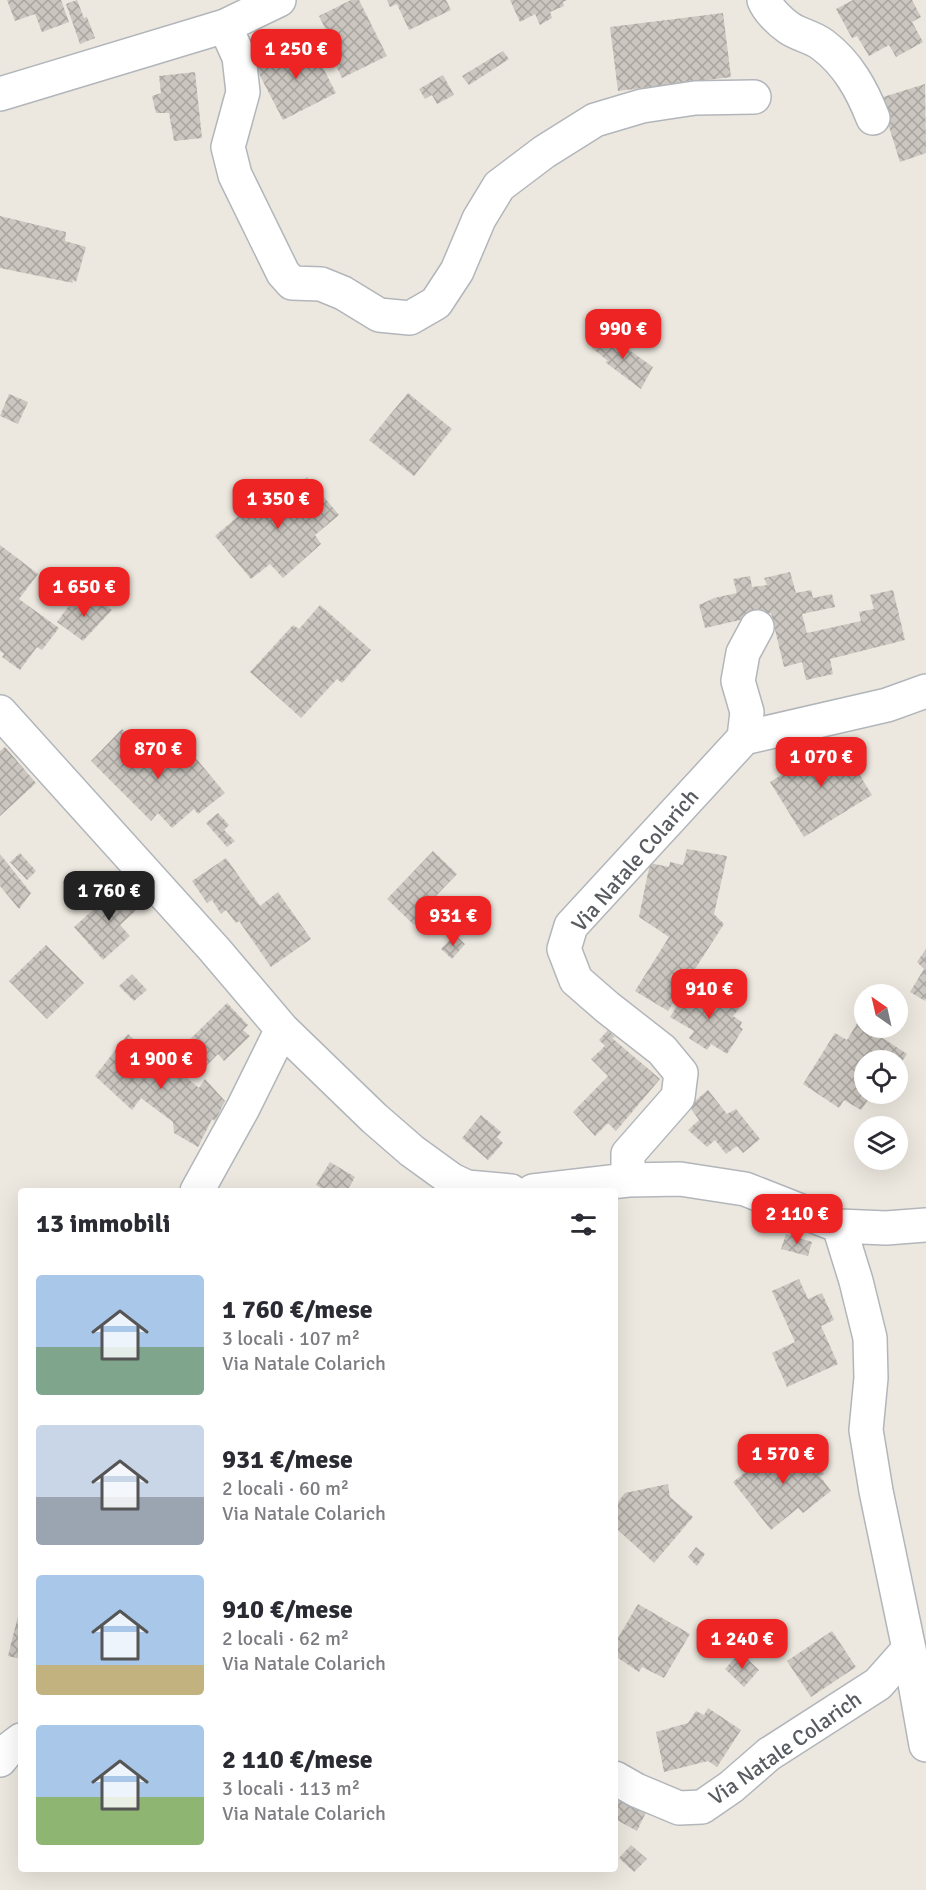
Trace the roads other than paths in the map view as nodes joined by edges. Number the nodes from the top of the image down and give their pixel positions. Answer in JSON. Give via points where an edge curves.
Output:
{"nodes":[{"id":1,"x":279,"y":0,"type":"edge"},
{"id":2,"x":764,"y":0,"type":"edge"},
{"id":3,"x":225,"y":26,"type":"junction"},
{"id":4,"x":0,"y":94,"type":"edge"},
{"id":5,"x":754,"y":97,"type":"dead end"},
{"id":6,"x":873,"y":118,"type":"dead end"},
{"id":7,"x":757,"y":627,"type":"dead end"},
{"id":8,"x":926,"y":691,"type":"edge"},
{"id":9,"x":0,"y":712,"type":"edge"},
{"id":10,"x":744,"y":738,"type":"junction"},
{"id":11,"x":282,"y":1029,"type":"junction"},
{"id":12,"x":628,"y":1180,"type":"junction"},
{"id":13,"x":199,"y":1188,"type":"edge"},
{"id":14,"x":464,"y":1188,"type":"edge"},
{"id":15,"x":559,"y":1188,"type":"edge"},
{"id":16,"x":926,"y":1225,"type":"edge"},
{"id":17,"x":839,"y":1226,"type":"junction"},
{"id":18,"x":909,"y":1650,"type":"junction"},
{"id":19,"x":18,"y":1742,"type":"edge"},
{"id":20,"x":926,"y":1745,"type":"edge"},
{"id":21,"x":0,"y":1760,"type":"edge"},
{"id":22,"x":618,"y":1780,"type":"edge"}],
"edges":[{"from":1,"to":3,"type":"street"},
{"from":2,"to":6,"type":"street","via":[[789,28],[822,43],[843,64],[861,89]]},
{"from":3,"to":4,"type":"street"},
{"from":3,"to":5,"type":"street","via":[[239,57],[243,92],[228,147],[235,175],[283,273],[292,283],[321,285],[343,293],[379,315],[410,318],[436,303],[457,271],[479,219],[499,186],[595,120],[642,106],[695,98]]},
{"from":7,"to":10,"type":"street","via":[[743,653],[738,681],[747,712]]},
{"from":8,"to":10,"type":"street","via":[[887,705]]},
{"from":9,"to":11,"type":"street"},
{"from":10,"to":12,"type":"street","name":"Via Natale Colarich","via":[[571,926],[564,949],[576,980],[662,1050],[681,1073],[678,1097],[628,1154]]},
{"from":11,"to":13,"type":"street"},
{"from":11,"to":14,"type":"street","via":[[374,1118]]},
{"from":12,"to":15,"type":"street"},
{"from":12,"to":17,"type":"street","via":[[680,1179],[745,1189]]},
{"from":16,"to":17,"type":"street"},
{"from":17,"to":18,"type":"street","via":[[870,1338],[866,1430]]},
{"from":18,"to":20,"type":"street"},
{"from":18,"to":22,"type":"street","name":"Via Natale Colarich","via":[[878,1684],[769,1754],[702,1807],[679,1808]]},
{"from":19,"to":21,"type":"street"}]}
